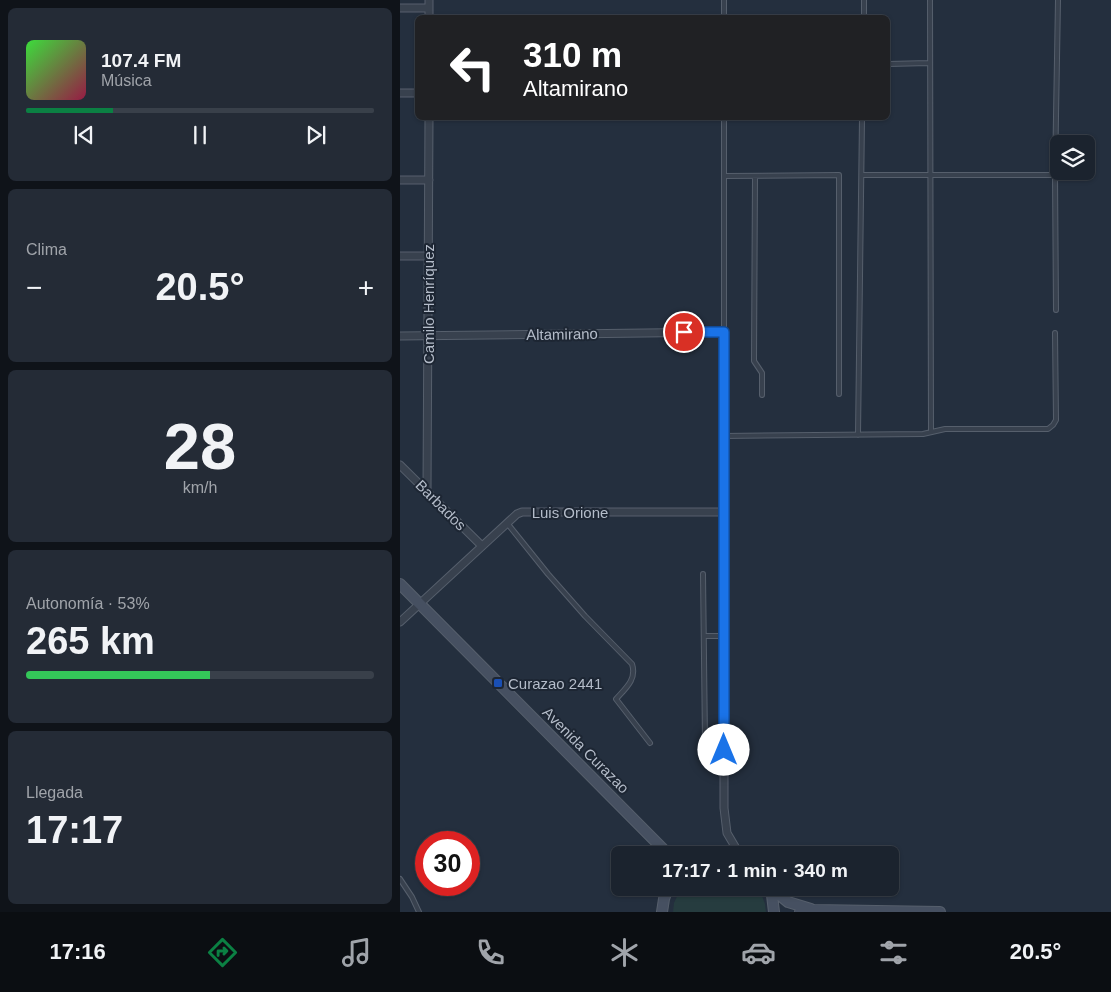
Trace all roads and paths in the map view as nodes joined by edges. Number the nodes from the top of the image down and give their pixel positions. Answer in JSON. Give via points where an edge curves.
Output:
{"nodes":[{"id":1,"x":724,"y":0,"type":"edge"},
{"id":2,"x":864,"y":0,"type":"edge"},
{"id":3,"x":930,"y":0,"type":"edge"},
{"id":4,"x":1058,"y":0,"type":"edge"},
{"id":5,"x":429,"y":4,"type":"edge"},
{"id":6,"x":400,"y":8,"type":"edge"},
{"id":7,"x":724,"y":15,"type":"edge"},
{"id":8,"x":864,"y":15,"type":"edge"},
{"id":9,"x":930,"y":63,"type":"junction"},
{"id":10,"x":890,"y":64,"type":"edge"},
{"id":11,"x":400,"y":93,"type":"edge"},
{"id":12,"x":415,"y":93,"type":"edge"},
{"id":13,"x":429,"y":120,"type":"edge"},
{"id":14,"x":724,"y":120,"type":"edge"},
{"id":15,"x":862,"y":120,"type":"edge"},
{"id":16,"x":1056,"y":135,"type":"edge"},
{"id":17,"x":862,"y":175,"type":"junction"},
{"id":18,"x":929,"y":175,"type":"junction"},
{"id":19,"x":1050,"y":175,"type":"edge"},
{"id":20,"x":724,"y":176,"type":"junction"},
{"id":21,"x":755,"y":176,"type":"junction"},
{"id":22,"x":400,"y":180,"type":"edge"},
{"id":23,"x":429,"y":180,"type":"junction"},
{"id":24,"x":1055,"y":180,"type":"edge"},
{"id":25,"x":400,"y":256,"type":"edge"},
{"id":26,"x":428,"y":256,"type":"junction"},
{"id":27,"x":1056,"y":310,"type":"dead end"},
{"id":28,"x":724,"y":332,"type":"junction"},
{"id":29,"x":1055,"y":333,"type":"dead end"},
{"id":30,"x":428,"y":335,"type":"junction"},
{"id":31,"x":400,"y":336,"type":"edge"},
{"id":32,"x":762,"y":394,"type":"dead end"},
{"id":33,"x":840,"y":394,"type":"dead end"},
{"id":34,"x":931,"y":432,"type":"junction"},
{"id":35,"x":858,"y":435,"type":"junction"},
{"id":36,"x":724,"y":436,"type":"junction"},
{"id":37,"x":400,"y":465,"type":"edge"},
{"id":38,"x":427,"y":491,"type":"junction"},
{"id":39,"x":723,"y":512,"type":"junction"},
{"id":40,"x":507,"y":523,"type":"junction"},
{"id":41,"x":482,"y":546,"type":"junction"},
{"id":42,"x":703,"y":574,"type":"dead end"},
{"id":43,"x":400,"y":584,"type":"edge"},
{"id":44,"x":419,"y":603,"type":"junction"},
{"id":45,"x":400,"y":622,"type":"edge"},
{"id":46,"x":704,"y":636,"type":"junction"},
{"id":47,"x":724,"y":636,"type":"junction"},
{"id":48,"x":705,"y":742,"type":"dead end"},
{"id":49,"x":650,"y":743,"type":"dead end"},
{"id":50,"x":660,"y":846,"type":"edge"},
{"id":51,"x":735,"y":846,"type":"edge"},
{"id":52,"x":400,"y":879,"type":"edge"},
{"id":53,"x":665,"y":896,"type":"edge"},
{"id":54,"x":772,"y":896,"type":"edge"},
{"id":55,"x":780,"y":896,"type":"edge"},
{"id":56,"x":814,"y":910,"type":"junction"},
{"id":57,"x":419,"y":912,"type":"edge"},
{"id":58,"x":662,"y":912,"type":"edge"},
{"id":59,"x":774,"y":912,"type":"edge"},
{"id":60,"x":800,"y":912,"type":"edge"},
{"id":61,"x":940,"y":912,"type":"edge"}],
"edges":[{"from":1,"to":7,"type":"lane"},
{"from":2,"to":8,"type":"lane"},
{"from":3,"to":9,"type":"lane"},
{"from":4,"to":16,"type":"lane"},
{"from":5,"to":6,"type":"street"},
{"from":9,"to":10,"type":"lane"},
{"from":9,"to":18,"type":"lane"},
{"from":11,"to":12,"type":"street"},
{"from":13,"to":23,"type":"street","name":"Camilo Henríquez"},
{"from":14,"to":20,"type":"lane"},
{"from":15,"to":17,"type":"lane"},
{"from":17,"to":18,"type":"lane"},
{"from":17,"to":35,"type":"lane"},
{"from":18,"to":19,"type":"lane"},
{"from":18,"to":34,"type":"lane"},
{"from":20,"to":21,"type":"lane"},
{"from":20,"to":28,"type":"lane"},
{"from":21,"to":32,"type":"lane","via":[[754,361],[762,373]]},
{"from":21,"to":33,"type":"lane","via":[[839,175]]},
{"from":22,"to":23,"type":"street"},
{"from":23,"to":26,"type":"street","name":"Camilo Henríquez"},
{"from":24,"to":27,"type":"lane"},
{"from":25,"to":26,"type":"street"},
{"from":26,"to":30,"type":"street","name":"Camilo Henríquez"},
{"from":28,"to":30,"type":"street","name":"Altamirano"},
{"from":28,"to":36,"type":"street"},
{"from":29,"to":34,"type":"lane","via":[[1056,420],[1048,429],[945,429]]},
{"from":30,"to":31,"type":"street","name":"Altamirano"},
{"from":30,"to":38,"type":"street","name":"Camilo Henríquez"},
{"from":34,"to":35,"type":"lane"},
{"from":35,"to":36,"type":"lane"},
{"from":36,"to":39,"type":"street"},
{"from":37,"to":38,"type":"street","name":"Barbados"},
{"from":38,"to":41,"type":"street","name":"Barbados"},
{"from":39,"to":40,"type":"street","name":"Luis Orione","via":[[522,512]]},
{"from":39,"to":47,"type":"street"},
{"from":40,"to":41,"type":"street","name":"Luis Orione"},
{"from":40,"to":49,"type":"lane","via":[[585,616],[632,664],[632,681],[616,699]]},
{"from":41,"to":44,"type":"street","name":"Luis Orione"},
{"from":42,"to":46,"type":"lane"},
{"from":43,"to":44,"type":"street","name":"Avenida Curazao"},
{"from":44,"to":45,"type":"street","name":"Luis Orione"},
{"from":44,"to":50,"type":"street","name":"Avenida Curazao"},
{"from":46,"to":47,"type":"lane"},
{"from":46,"to":48,"type":"lane"},
{"from":47,"to":51,"type":"street","via":[[725,822]]},
{"from":52,"to":57,"type":"lane"},
{"from":53,"to":58,"type":"street"},
{"from":54,"to":59,"type":"street"},
{"from":55,"to":56,"type":"street","via":[[788,902]]},
{"from":56,"to":60,"type":"street"},
{"from":56,"to":61,"type":"street"}]}
